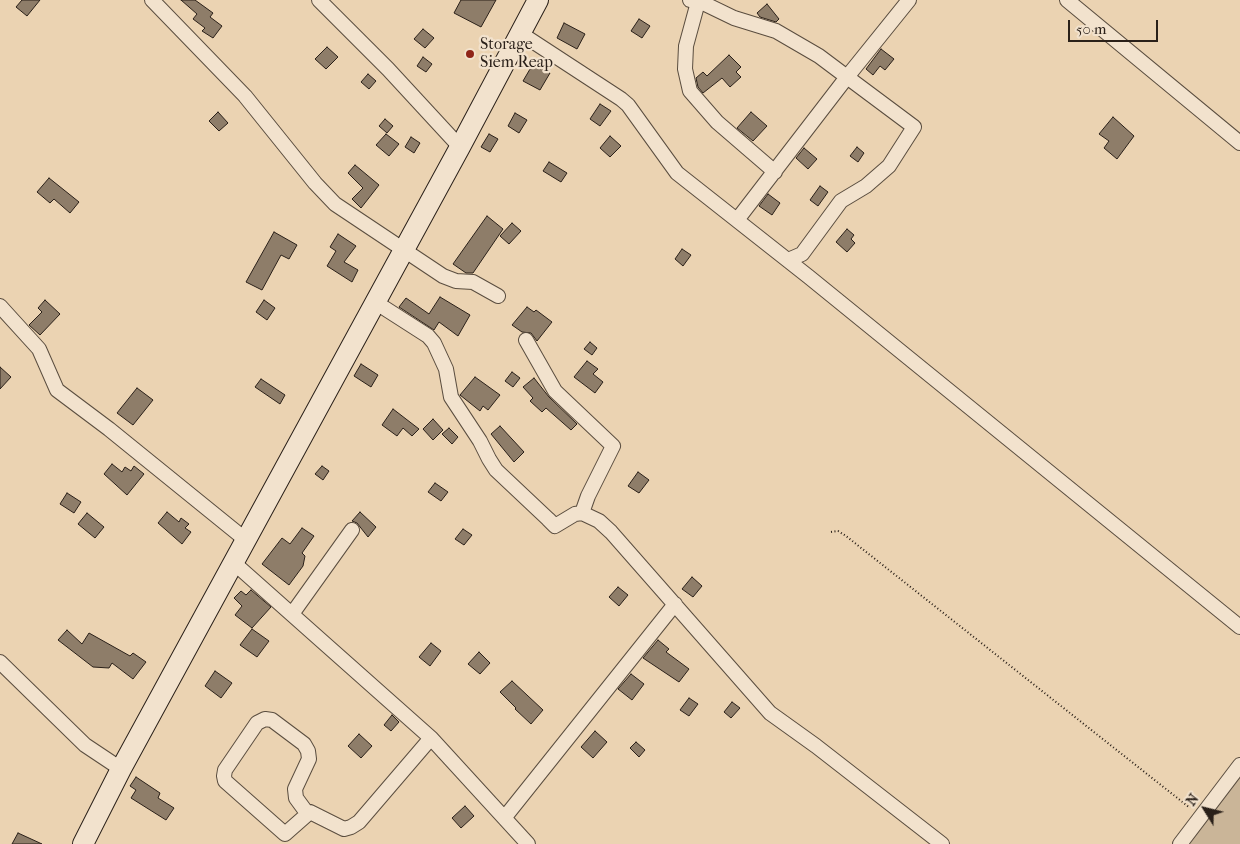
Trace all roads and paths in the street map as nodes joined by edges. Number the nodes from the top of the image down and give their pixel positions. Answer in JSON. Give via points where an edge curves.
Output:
{"nodes":[{"id":1,"x":152,"y":0,"type":"edge"},
{"id":2,"x":319,"y":0,"type":"edge"},
{"id":3,"x":538,"y":0,"type":"edge"},
{"id":4,"x":909,"y":0,"type":"edge"},
{"id":5,"x":1068,"y":0,"type":"edge"},
{"id":6,"x":694,"y":1,"type":"edge"},
{"id":7,"x":520,"y":33,"type":"junction"},
{"id":8,"x":848,"y":77,"type":"junction"},
{"id":9,"x":1240,"y":143,"type":"edge"},
{"id":10,"x":460,"y":147,"type":"junction"},
{"id":11,"x":774,"y":172,"type":"junction"},
{"id":12,"x":737,"y":220,"type":"junction"},
{"id":13,"x":403,"y":250,"type":"junction"},
{"id":14,"x":788,"y":260,"type":"junction"},
{"id":15,"x":498,"y":296,"type":"dead end"},
{"id":16,"x":375,"y":302,"type":"junction"},
{"id":17,"x":0,"y":306,"type":"edge"},
{"id":18,"x":526,"y":340,"type":"dead end"},
{"id":19,"x":582,"y":513,"type":"junction"},
{"id":20,"x":352,"y":530,"type":"dead end"},
{"id":21,"x":831,"y":532,"type":"dead end"},
{"id":22,"x":246,"y":540,"type":"junction"},
{"id":23,"x":234,"y":563,"type":"junction"},
{"id":24,"x":674,"y":604,"type":"junction"},
{"id":25,"x":292,"y":614,"type":"junction"},
{"id":26,"x":1240,"y":627,"type":"edge"},
{"id":27,"x":0,"y":662,"type":"edge"},
{"id":28,"x":431,"y":738,"type":"junction"},
{"id":29,"x":1240,"y":765,"type":"edge"},
{"id":30,"x":121,"y":769,"type":"junction"},
{"id":31,"x":307,"y":814,"type":"junction"},
{"id":32,"x":1200,"y":816,"type":"junction"},
{"id":33,"x":505,"y":817,"type":"junction"},
{"id":34,"x":83,"y":844,"type":"edge"},
{"id":35,"x":528,"y":844,"type":"edge"},
{"id":36,"x":942,"y":844,"type":"edge"},
{"id":37,"x":1180,"y":844,"type":"edge"}],
"edges":[{"from":1,"to":13,"type":"street","via":[[245,96],[322,192]]},
{"from":2,"to":10,"type":"street"},
{"from":3,"to":7,"type":"street"},
{"from":4,"to":8,"type":"street"},
{"from":5,"to":9,"type":"street"},
{"from":6,"to":8,"type":"street","via":[[776,31]]},
{"from":6,"to":11,"type":"street","via":[[686,46],[685,69],[690,91],[717,122]]},
{"from":7,"to":10,"type":"street"},
{"from":7,"to":12,"type":"street","via":[[622,99],[677,173]]},
{"from":8,"to":11,"type":"street"},
{"from":8,"to":14,"type":"street","via":[[914,128],[889,166],[866,186],[841,201],[802,254]]},
{"from":10,"to":13,"type":"street"},
{"from":11,"to":12,"type":"street"},
{"from":12,"to":14,"type":"street"},
{"from":13,"to":15,"type":"street","via":[[449,279],[473,282]]},
{"from":13,"to":16,"type":"street"},
{"from":14,"to":26,"type":"street"},
{"from":16,"to":19,"type":"street","via":[[434,343],[446,369],[451,397],[496,470],[556,526]]},
{"from":16,"to":22,"type":"street"},
{"from":17,"to":22,"type":"street","via":[[39,349],[57,390]]},
{"from":18,"to":19,"type":"street","via":[[554,391],[613,446]]},
{"from":19,"to":24,"type":"street","via":[[611,532]]},
{"from":20,"to":25,"type":"street"},
{"from":21,"to":32,"type":"path","via":[[838,531],[846,536]]},
{"from":22,"to":23,"type":"street"},
{"from":23,"to":25,"type":"street"},
{"from":23,"to":30,"type":"street"},
{"from":24,"to":33,"type":"street"},
{"from":24,"to":36,"type":"street","via":[[770,713]]},
{"from":25,"to":28,"type":"street"},
{"from":27,"to":30,"type":"street","via":[[85,745]]},
{"from":28,"to":31,"type":"street","via":[[351,827],[344,829],[312,813]]},
{"from":28,"to":33,"type":"street"},
{"from":29,"to":32,"type":"street"},
{"from":30,"to":34,"type":"street"},
{"from":31,"to":31,"type":"street","via":[[296,798],[295,789],[309,760],[308,751],[304,744],[272,720],[264,718],[225,770],[225,781],[283,834],[287,834]]},
{"from":32,"to":37,"type":"street"},
{"from":33,"to":35,"type":"street"}]}
